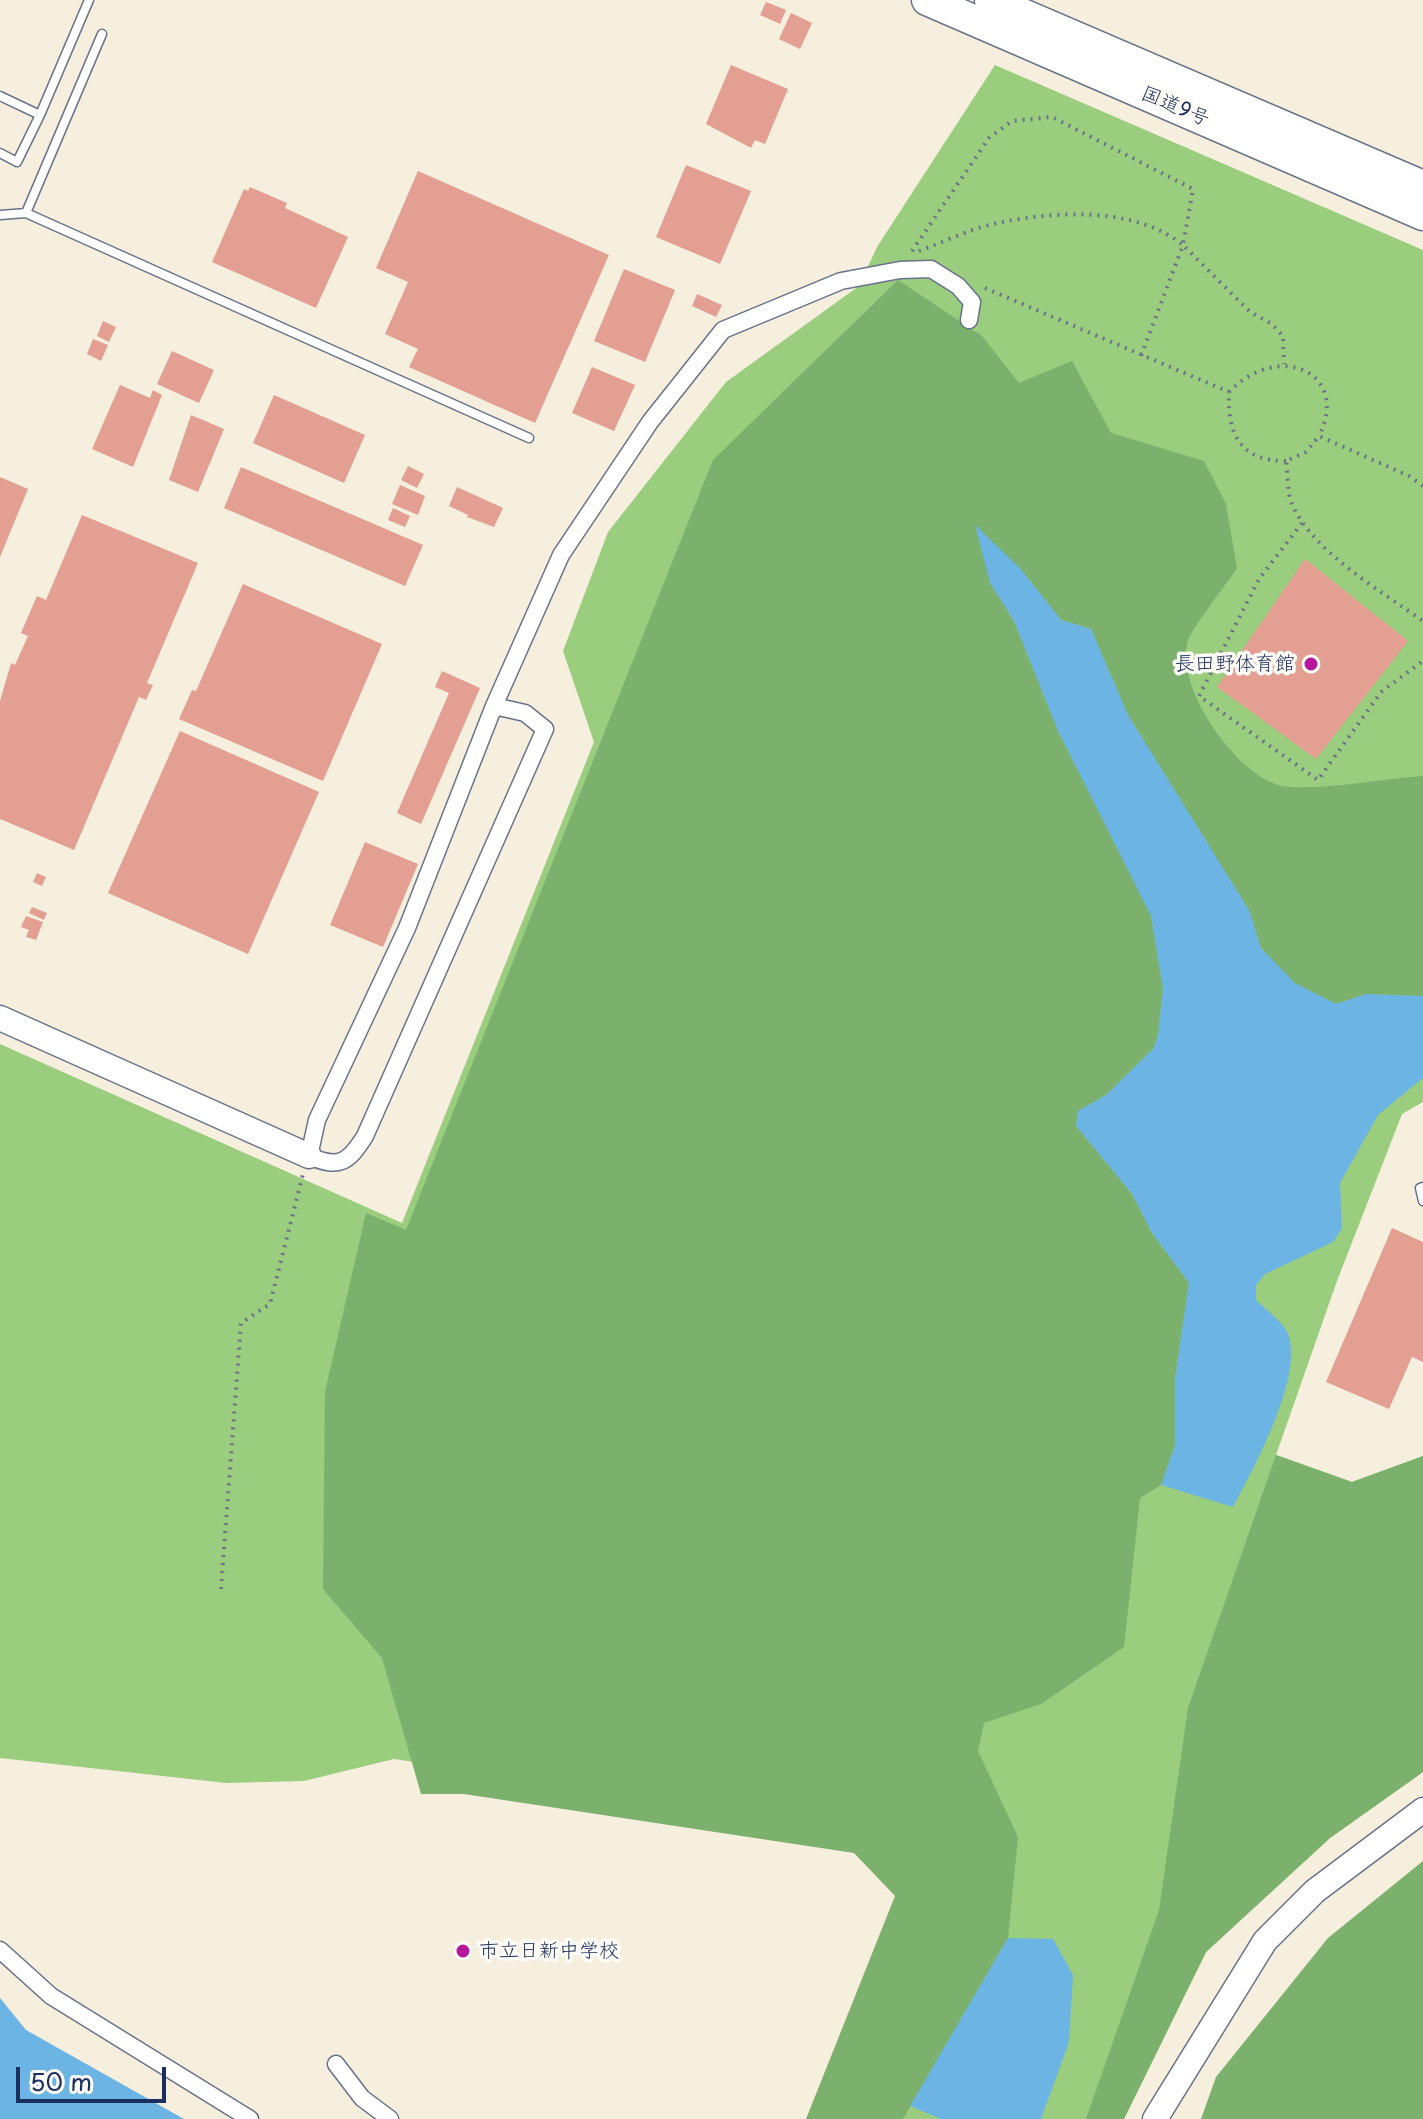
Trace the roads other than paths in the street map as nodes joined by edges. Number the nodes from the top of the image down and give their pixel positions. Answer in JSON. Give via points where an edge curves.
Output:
{"nodes":[{"id":1,"x":89,"y":0,"type":"edge"},
{"id":2,"x":927,"y":0,"type":"edge"},
{"id":3,"x":990,"y":0,"type":"edge"},
{"id":4,"x":102,"y":34,"type":"dead end"},
{"id":5,"x":0,"y":96,"type":"edge"},
{"id":6,"x":40,"y":115,"type":"junction"},
{"id":7,"x":1287,"y":128,"type":"junction"},
{"id":8,"x":1,"y":157,"type":"edge"},
{"id":9,"x":1423,"y":166,"type":"edge"},
{"id":10,"x":1423,"y":186,"type":"edge"},
{"id":11,"x":26,"y":213,"type":"junction"},
{"id":12,"x":1414,"y":213,"type":"edge"},
{"id":13,"x":0,"y":215,"type":"edge"},
{"id":14,"x":969,"y":320,"type":"dead end"},
{"id":15,"x":529,"y":438,"type":"dead end"},
{"id":16,"x":494,"y":706,"type":"junction"},
{"id":17,"x":0,"y":1018,"type":"edge"},
{"id":18,"x":309,"y":1156,"type":"junction"},
{"id":19,"x":1423,"y":1187,"type":"edge"},
{"id":20,"x":1423,"y":1201,"type":"edge"},
{"id":21,"x":1423,"y":1810,"type":"edge"},
{"id":22,"x":0,"y":1950,"type":"edge"},
{"id":23,"x":336,"y":2064,"type":"dead end"},
{"id":24,"x":250,"y":2119,"type":"edge"},
{"id":25,"x":390,"y":2119,"type":"edge"},
{"id":26,"x":1155,"y":2119,"type":"edge"}],
"edges":[{"from":1,"to":6,"type":"lane"},
{"from":2,"to":12,"type":"highway","name":"国道9号"},
{"from":3,"to":7,"type":"highway","name":"国道9号"},
{"from":4,"to":11,"type":"lane"},
{"from":5,"to":6,"type":"lane"},
{"from":6,"to":8,"type":"lane","via":[[17,162]]},
{"from":7,"to":9,"type":"highway","via":[[1352,139]]},
{"from":7,"to":10,"type":"highway","name":"国道9号"},
{"from":11,"to":13,"type":"lane"},
{"from":11,"to":15,"type":"lane"},
{"from":14,"to":16,"type":"street","via":[[972,302],[958,286],[931,269],[900,270],[841,281],[723,330],[641,434],[561,555]]},
{"from":16,"to":18,"type":"street","via":[[407,928],[317,1120]]},
{"from":16,"to":18,"type":"street","via":[[525,713],[545,729],[365,1136],[351,1158],[328,1165]]},
{"from":17,"to":18,"type":"street"},
{"from":19,"to":20,"type":"lane"},
{"from":21,"to":26,"type":"street","via":[[1315,1891],[1265,1941]]},
{"from":22,"to":24,"type":"street","via":[[51,1996]]},
{"from":23,"to":25,"type":"street","via":[[362,2098]]}]}
